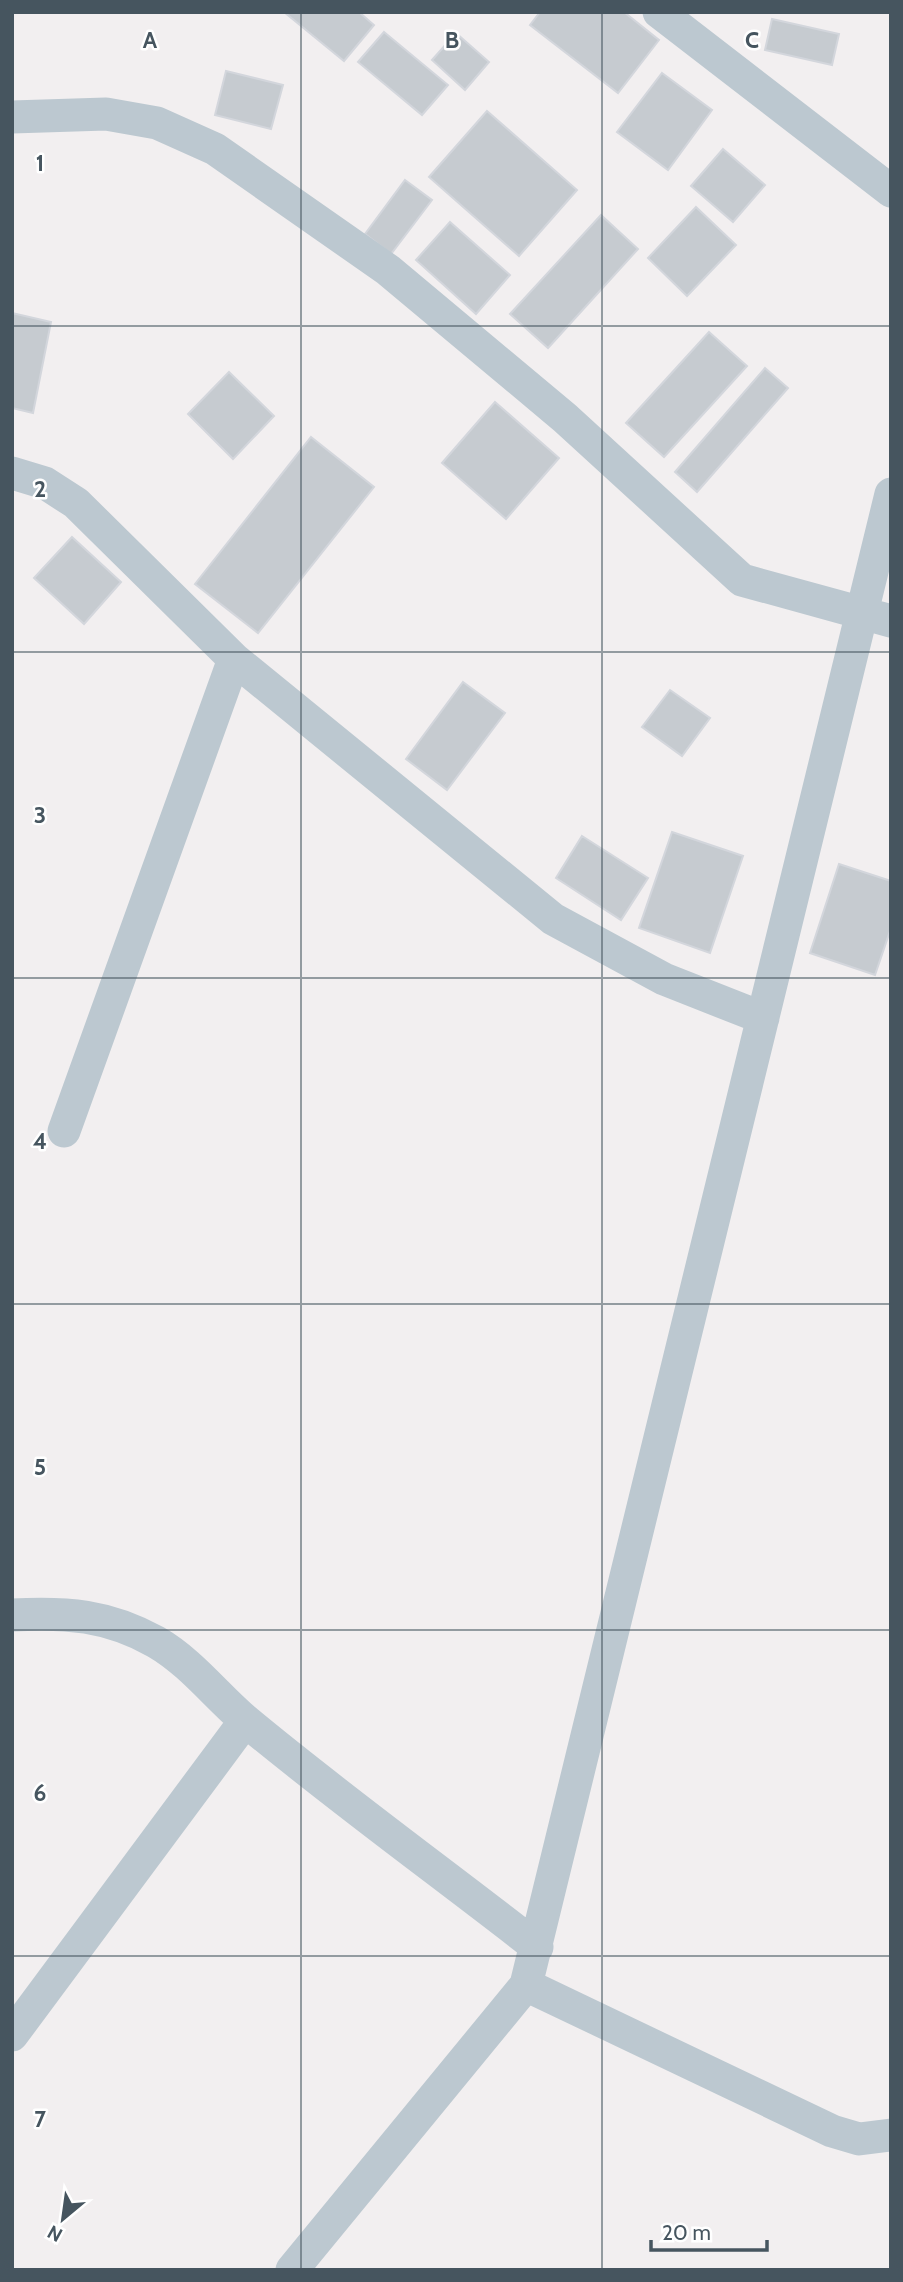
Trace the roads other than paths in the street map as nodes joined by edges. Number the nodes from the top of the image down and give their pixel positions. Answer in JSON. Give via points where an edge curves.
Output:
{"nodes":[{"id":1,"x":669,"y":16,"type":"edge"},
{"id":2,"x":12,"y":117,"type":"edge"},
{"id":3,"x":891,"y":191,"type":"edge"},
{"id":4,"x":12,"y":473,"type":"edge"},
{"id":5,"x":891,"y":494,"type":"edge"},
{"id":6,"x":876,"y":617,"type":"edge"},
{"id":7,"x":234,"y":659,"type":"junction"},
{"id":8,"x":763,"y":1018,"type":"junction"},
{"id":9,"x":64,"y":1131,"type":"dead end"},
{"id":10,"x":12,"y":1615,"type":"edge"},
{"id":11,"x":245,"y":1721,"type":"junction"},
{"id":12,"x":537,"y":1947,"type":"junction"},
{"id":13,"x":526,"y":1985,"type":"junction"},
{"id":14,"x":12,"y":2035,"type":"edge"},
{"id":15,"x":891,"y":2135,"type":"edge"},
{"id":16,"x":292,"y":2270,"type":"edge"}],
"edges":[{"from":1,"to":3,"type":"street"},
{"from":2,"to":6,"type":"street","via":[[106,114],[157,123],[215,149],[388,270],[565,418],[742,580]]},
{"from":4,"to":7,"type":"street","via":[[45,483],[76,503]]},
{"from":5,"to":6,"type":"street"},
{"from":6,"to":8,"type":"street"},
{"from":7,"to":8,"type":"street","via":[[553,919],[664,979]]},
{"from":7,"to":9,"type":"street"},
{"from":8,"to":12,"type":"street"},
{"from":10,"to":11,"type":"street","via":[[63,1612],[129,1629],[180,1659]]},
{"from":11,"to":12,"type":"street"},
{"from":11,"to":14,"type":"street"},
{"from":12,"to":13,"type":"street"},
{"from":13,"to":15,"type":"street","via":[[832,2131],[859,2139]]},
{"from":13,"to":16,"type":"street"}]}
